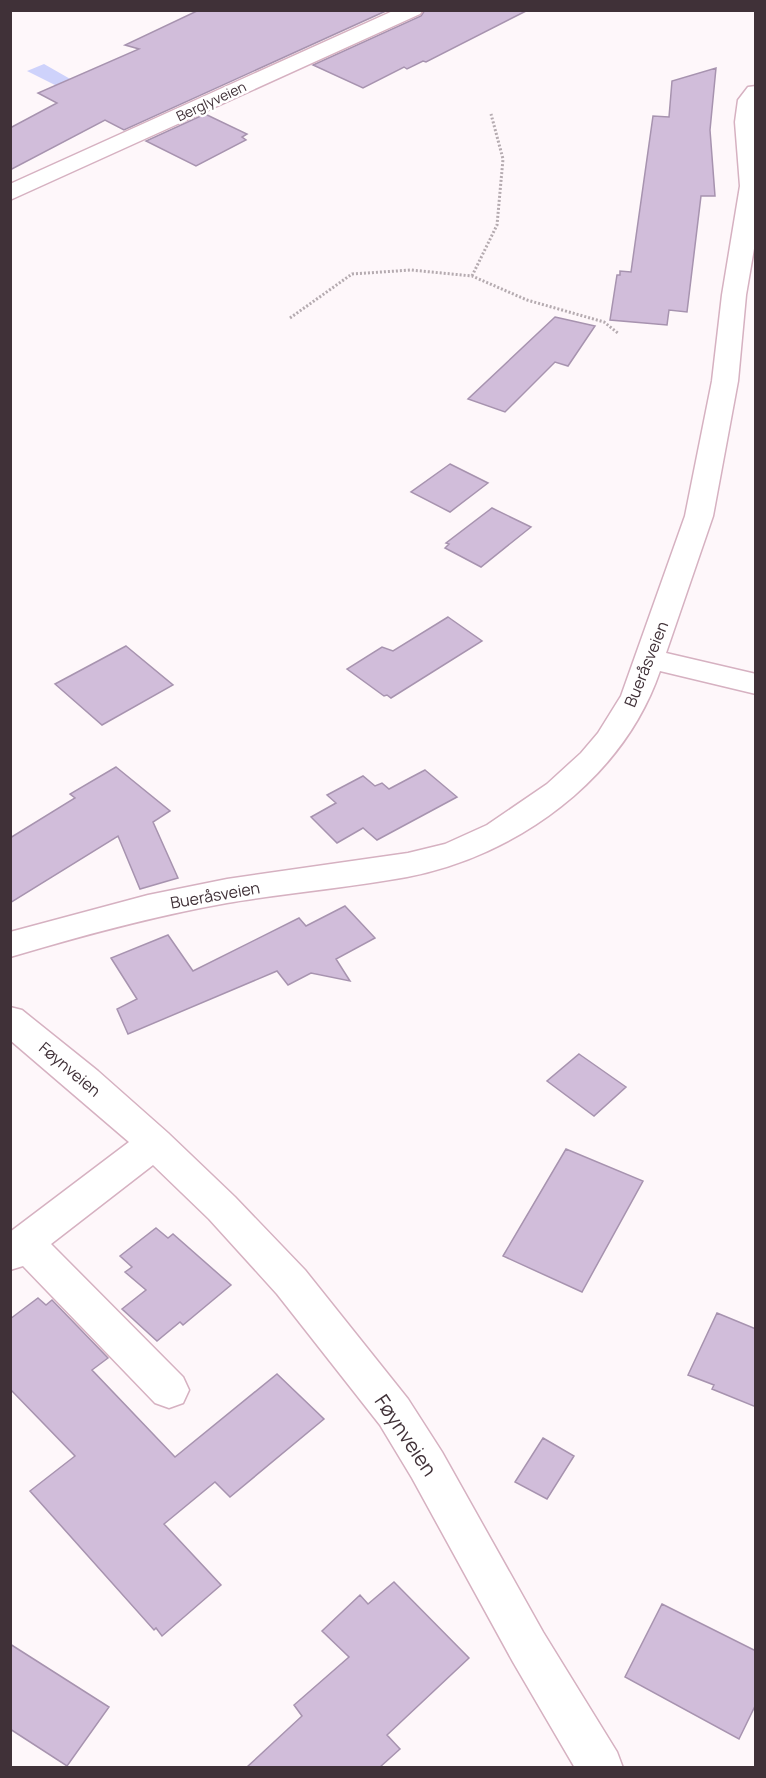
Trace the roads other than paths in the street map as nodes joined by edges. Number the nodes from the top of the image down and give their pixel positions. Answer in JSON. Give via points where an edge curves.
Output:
{"nodes":[{"id":1,"x":413,"y":10,"type":"edge"},
{"id":2,"x":756,"y":92,"type":"edge"},
{"id":3,"x":10,"y":193,"type":"edge"},
{"id":4,"x":651,"y":659,"type":"junction"},
{"id":5,"x":756,"y":684,"type":"edge"},
{"id":6,"x":10,"y":945,"type":"edge"},
{"id":7,"x":10,"y":1020,"type":"edge"},
{"id":8,"x":155,"y":1143,"type":"junction"},
{"id":9,"x":18,"y":1249,"type":"edge"},
{"id":10,"x":169,"y":1390,"type":"dead end"},
{"id":11,"x":601,"y":1767,"type":"edge"}],
"edges":[{"from":1,"to":3,"type":"street","name":"Berglyveien"},
{"from":2,"to":4,"type":"street","name":"Bueråsveien","via":[[749,100],[746,122],[752,186],[708,478]]},
{"from":4,"to":5,"type":"street"},
{"from":4,"to":6,"type":"street","name":"Bueråsveien","via":[[636,696],[592,761],[558,792],[498,834],[454,853],[408,865],[204,895]]},
{"from":7,"to":8,"type":"street","name":"Føynveien"},
{"from":8,"to":9,"type":"street"},
{"from":8,"to":11,"type":"street","name":"Føynveien","via":[[291,1282],[394,1412]]},
{"from":9,"to":10,"type":"street"}]}
